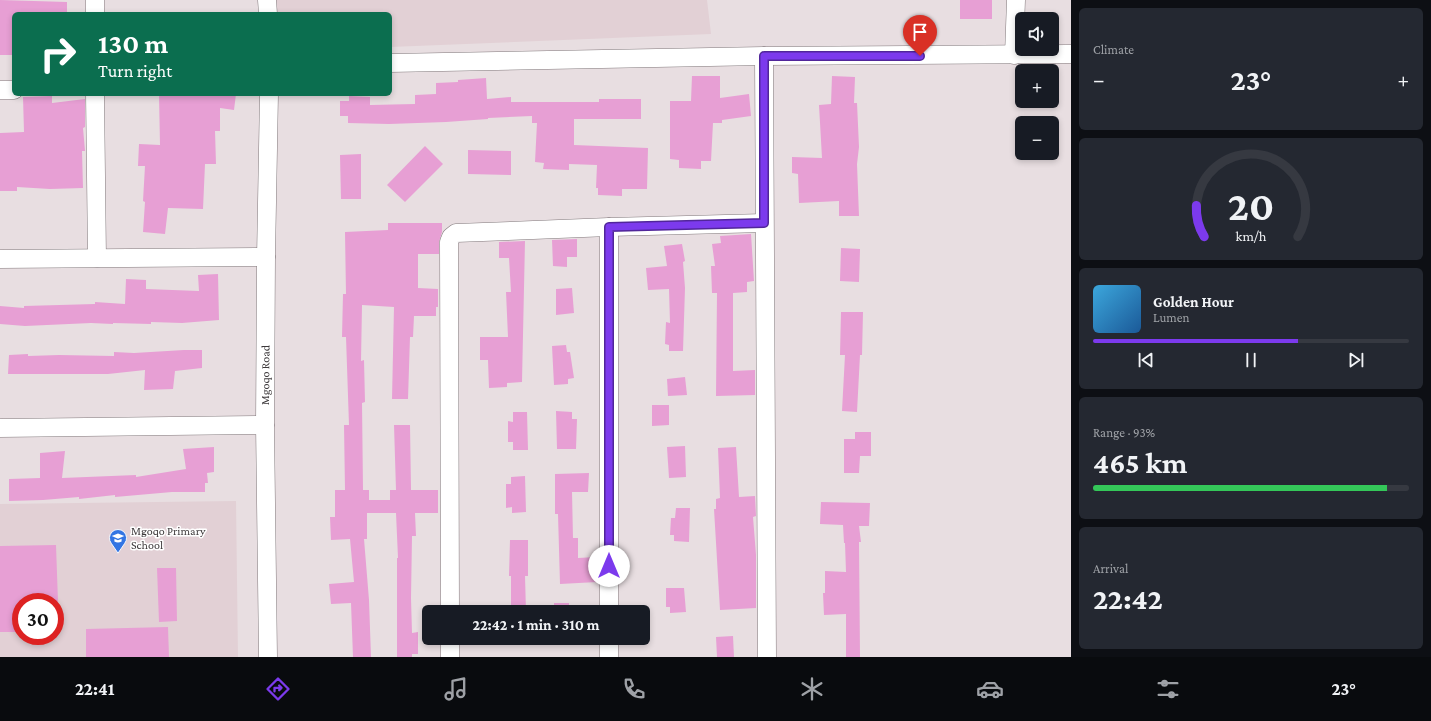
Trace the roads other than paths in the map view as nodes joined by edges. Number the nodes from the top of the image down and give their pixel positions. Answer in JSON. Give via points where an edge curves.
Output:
{"nodes":[{"id":1,"x":95,"y":0,"type":"edge"},
{"id":2,"x":267,"y":0,"type":"edge"},
{"id":3,"x":1016,"y":0,"type":"edge"},
{"id":4,"x":95,"y":12,"type":"edge"},
{"id":5,"x":268,"y":12,"type":"edge"},
{"id":6,"x":1071,"y":54,"type":"edge"},
{"id":7,"x":1014,"y":55,"type":"junction"},
{"id":8,"x":764,"y":56,"type":"junction"},
{"id":9,"x":392,"y":63,"type":"edge"},
{"id":10,"x":0,"y":90,"type":"edge"},
{"id":11,"x":12,"y":90,"type":"edge"},
{"id":12,"x":95,"y":96,"type":"edge"},
{"id":13,"x":269,"y":96,"type":"edge"},
{"id":14,"x":764,"y":223,"type":"junction"},
{"id":15,"x":609,"y":227,"type":"junction"},
{"id":16,"x":266,"y":257,"type":"junction"},
{"id":17,"x":0,"y":258,"type":"edge"},
{"id":18,"x":97,"y":258,"type":"junction"},
{"id":19,"x":265,"y":425,"type":"junction"},
{"id":20,"x":0,"y":428,"type":"edge"},
{"id":21,"x":450,"y":605,"type":"edge"},
{"id":22,"x":609,"y":605,"type":"edge"},
{"id":23,"x":450,"y":645,"type":"edge"},
{"id":24,"x":609,"y":645,"type":"edge"},
{"id":25,"x":268,"y":657,"type":"edge"},
{"id":26,"x":450,"y":657,"type":"edge"},
{"id":27,"x":609,"y":657,"type":"edge"},
{"id":28,"x":767,"y":657,"type":"edge"}],
"edges":[{"from":1,"to":4,"type":"street"},
{"from":2,"to":5,"type":"street"},
{"from":3,"to":7,"type":"street"},
{"from":6,"to":7,"type":"street"},
{"from":7,"to":8,"type":"street"},
{"from":8,"to":9,"type":"street"},
{"from":8,"to":14,"type":"street"},
{"from":10,"to":11,"type":"street"},
{"from":12,"to":18,"type":"street"},
{"from":13,"to":16,"type":"street","name":"Mgoqo Road"},
{"from":14,"to":15,"type":"street"},
{"from":14,"to":28,"type":"street"},
{"from":15,"to":21,"type":"street","via":[[456,234],[451,237]]},
{"from":15,"to":22,"type":"street"},
{"from":16,"to":18,"type":"street"},
{"from":16,"to":19,"type":"street","name":"Mgoqo Road"},
{"from":17,"to":18,"type":"street"},
{"from":19,"to":20,"type":"street"},
{"from":19,"to":25,"type":"street","name":"Mgoqo Road"},
{"from":23,"to":26,"type":"street"},
{"from":24,"to":27,"type":"street"}]}
